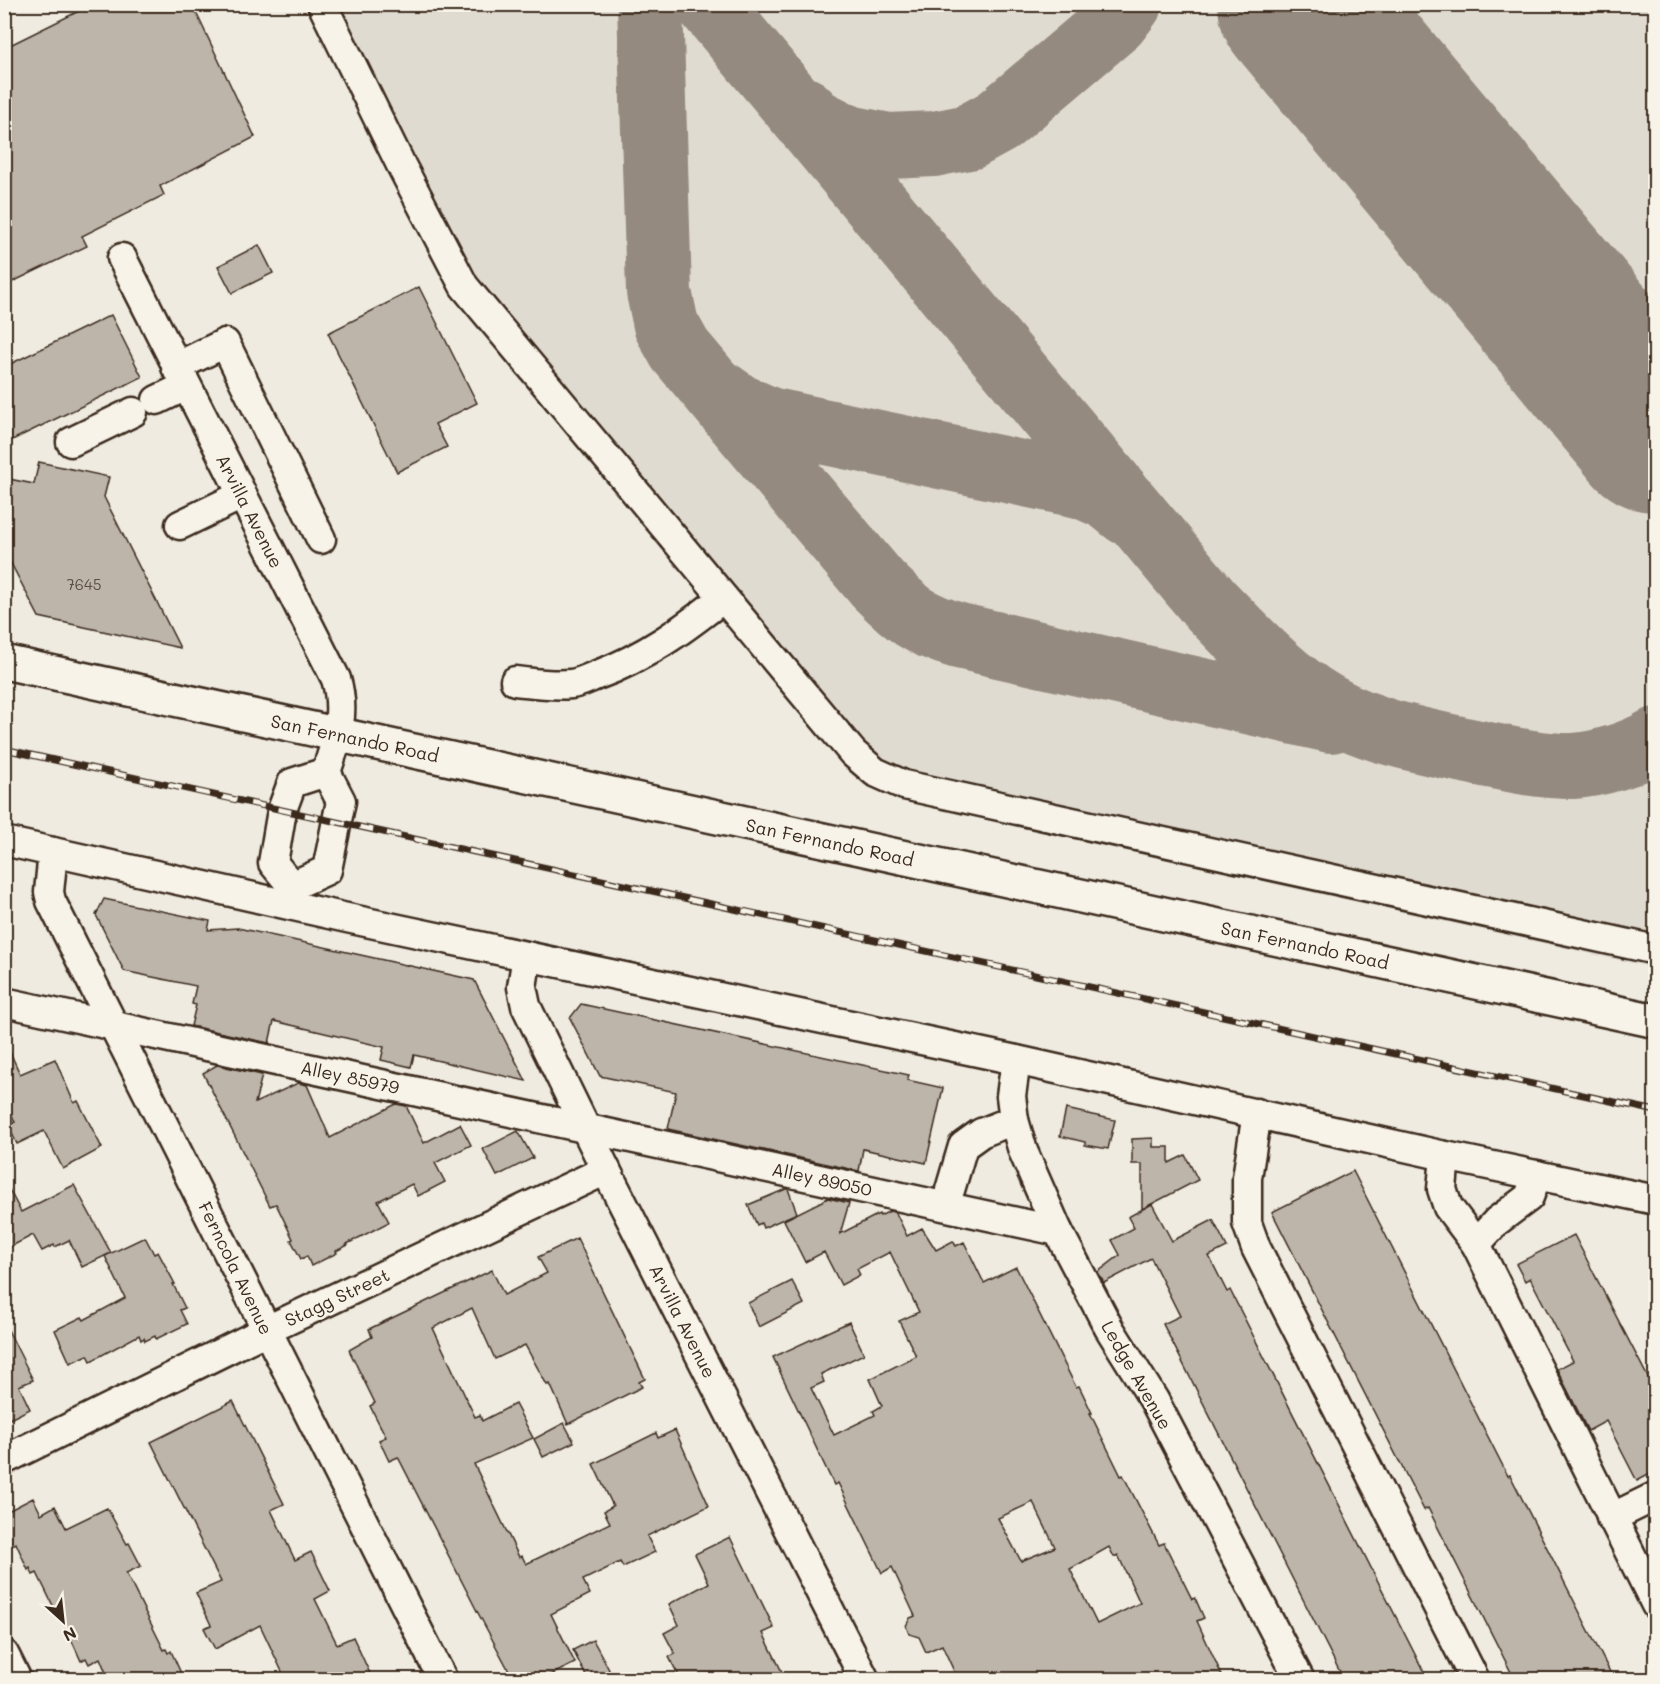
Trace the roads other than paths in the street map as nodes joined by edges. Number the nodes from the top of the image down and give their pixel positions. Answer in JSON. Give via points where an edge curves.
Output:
{"nodes":[{"id":1,"x":322,"y":4,"type":"edge"},
{"id":2,"x":122,"y":258,"type":"dead end"},
{"id":3,"x":181,"y":377,"type":"junction"},
{"id":4,"x":71,"y":442,"type":"dead end"},
{"id":5,"x":242,"y":495,"type":"junction"},
{"id":6,"x":180,"y":525,"type":"dead end"},
{"id":7,"x":321,"y":539,"type":"dead end"},
{"id":8,"x":723,"y":598,"type":"junction"},
{"id":9,"x":4,"y":662,"type":"edge"},
{"id":10,"x":515,"y":681,"type":"dead end"},
{"id":11,"x":339,"y":734,"type":"junction"},
{"id":12,"x":326,"y":772,"type":"junction"},
{"id":13,"x":4,"y":841,"type":"edge"},
{"id":14,"x":53,"y":852,"type":"junction"},
{"id":15,"x":290,"y":895,"type":"junction"},
{"id":16,"x":1656,"y":950,"type":"edge"},
{"id":17,"x":527,"y":956,"type":"junction"},
{"id":18,"x":4,"y":1002,"type":"edge"},
{"id":19,"x":1656,"y":1021,"type":"edge"},
{"id":20,"x":115,"y":1026,"type":"junction"},
{"id":21,"x":1016,"y":1060,"type":"junction"},
{"id":22,"x":1257,"y":1113,"type":"junction"},
{"id":23,"x":1014,"y":1120,"type":"junction"},
{"id":24,"x":585,"y":1128,"type":"junction"},
{"id":25,"x":1445,"y":1156,"type":"junction"},
{"id":26,"x":606,"y":1170,"type":"junction"},
{"id":27,"x":1537,"y":1175,"type":"junction"},
{"id":28,"x":950,"y":1190,"type":"dead end"},
{"id":29,"x":1656,"y":1200,"type":"edge"},
{"id":30,"x":1058,"y":1231,"type":"junction"},
{"id":31,"x":1476,"y":1244,"type":"junction"},
{"id":32,"x":267,"y":1330,"type":"junction"},
{"id":33,"x":4,"y":1460,"type":"edge"},
{"id":34,"x":1656,"y":1496,"type":"edge"},
{"id":35,"x":1611,"y":1518,"type":"junction"},
{"id":36,"x":1656,"y":1605,"type":"edge"},
{"id":37,"x":4,"y":1654,"type":"edge"},
{"id":38,"x":17,"y":1680,"type":"edge"},
{"id":39,"x":443,"y":1680,"type":"edge"},
{"id":40,"x":865,"y":1680,"type":"edge"},
{"id":41,"x":1300,"y":1680,"type":"edge"},
{"id":42,"x":1475,"y":1680,"type":"edge"}],
"edges":[{"from":1,"to":8,"type":"street","via":[[464,286]]},
{"from":2,"to":3,"type":"street","name":"Arvilla Avenue"},
{"from":3,"to":4,"type":"street","via":[[145,406]]},
{"from":3,"to":5,"type":"street","name":"Arvilla Avenue"},
{"from":3,"to":7,"type":"street","via":[[225,342]]},
{"from":5,"to":6,"type":"street"},
{"from":5,"to":11,"type":"street","name":"Arvilla Avenue","via":[[336,679],[340,693]]},
{"from":8,"to":10,"type":"street","via":[[664,642],[613,669],[573,684]]},
{"from":8,"to":16,"type":"street","via":[[853,753],[875,772],[903,785]]},
{"from":9,"to":11,"type":"main road","name":"San Fernando Road"},
{"from":11,"to":12,"type":"street","name":"Arvilla Avenue"},
{"from":11,"to":19,"type":"main road","name":"San Fernando Road"},
{"from":12,"to":15,"type":"street","via":[[341,801],[327,870]]},
{"from":12,"to":15,"type":"street","via":[[292,783],[282,810],[273,863]]},
{"from":13,"to":14,"type":"street"},
{"from":14,"to":15,"type":"street"},
{"from":14,"to":20,"type":"street","name":"Ferncola Avenue","via":[[51,901]]},
{"from":15,"to":17,"type":"street"},
{"from":17,"to":21,"type":"street"},
{"from":17,"to":24,"type":"street","name":"Arvilla Avenue","via":[[522,987],[526,1006]]},
{"from":18,"to":20,"type":"street","name":"Alley 85979"},
{"from":20,"to":24,"type":"street","name":"Alley 85979"},
{"from":20,"to":32,"type":"street","name":"Ferncola Avenue"},
{"from":21,"to":22,"type":"street"},
{"from":21,"to":23,"type":"street","name":"Ledge Avenue","via":[[1011,1096]]},
{"from":22,"to":25,"type":"street"},
{"from":22,"to":42,"type":"street","via":[[1247,1178],[1247,1223],[1256,1248]]},
{"from":23,"to":28,"type":"street","via":[[981,1133],[963,1146]]},
{"from":23,"to":30,"type":"street","name":"Ledge Avenue","via":[[1023,1151]]},
{"from":24,"to":26,"type":"street","name":"Arvilla Avenue"},
{"from":24,"to":30,"type":"street","name":"Alley 89050"},
{"from":25,"to":27,"type":"street"},
{"from":25,"to":31,"type":"street","via":[[1442,1189],[1448,1207]]},
{"from":26,"to":32,"type":"street","name":"Stagg Street"},
{"from":26,"to":40,"type":"street","name":"Arvilla Avenue"},
{"from":27,"to":29,"type":"street"},
{"from":27,"to":31,"type":"street","via":[[1529,1197],[1497,1221]]},
{"from":30,"to":41,"type":"street","name":"Ledge Avenue","via":[[1109,1328],[1154,1400]]},
{"from":31,"to":35,"type":"street"},
{"from":32,"to":33,"type":"street","name":"Stagg Street"},
{"from":32,"to":39,"type":"street","name":"Ferncola Avenue"},
{"from":34,"to":35,"type":"street"},
{"from":35,"to":36,"type":"street"},
{"from":37,"to":38,"type":"street"}]}
